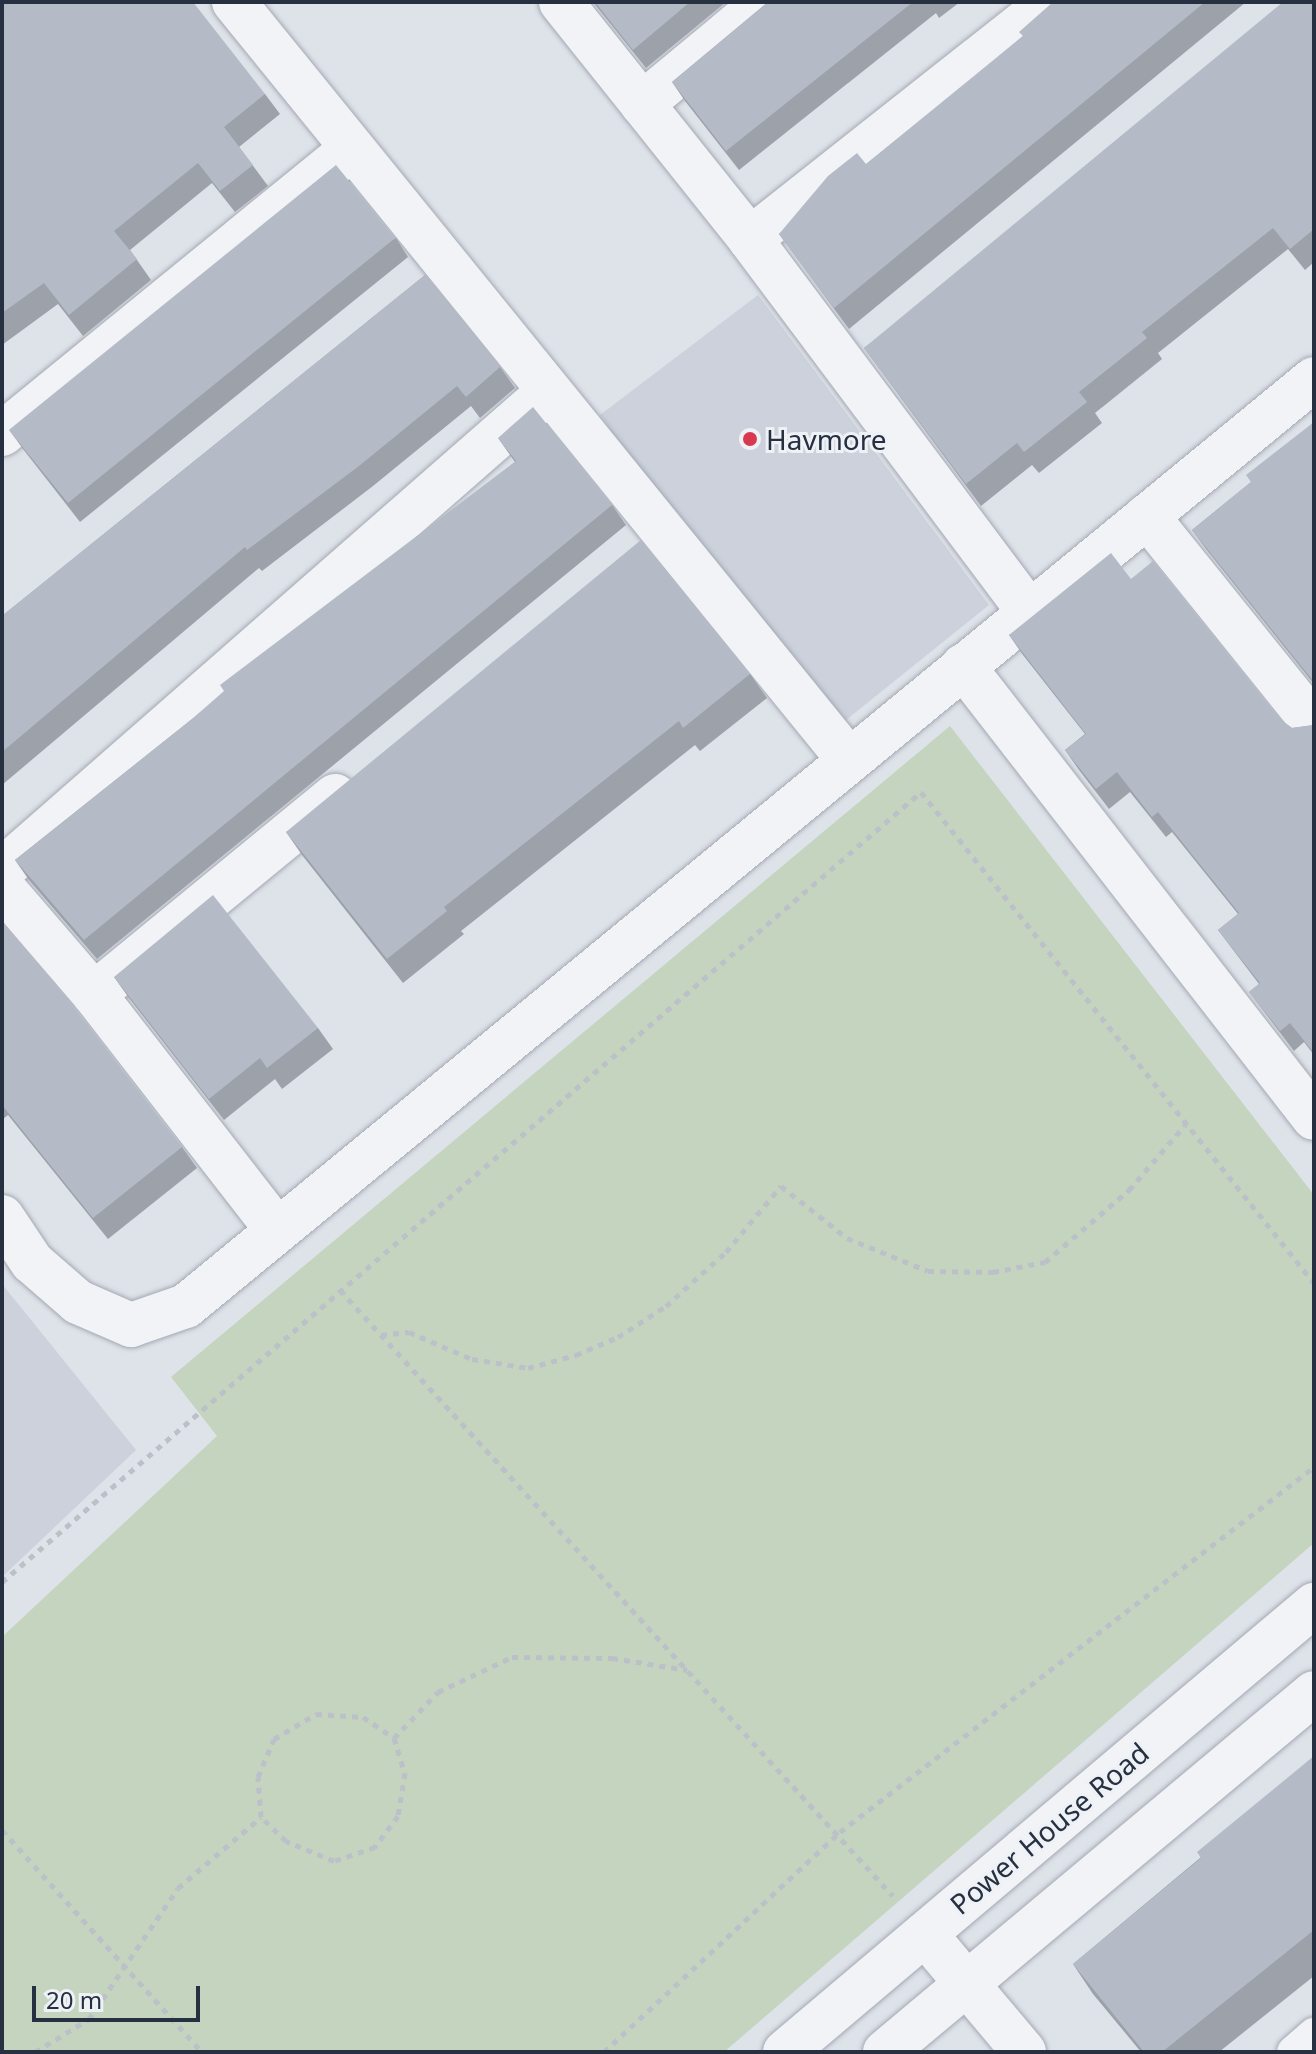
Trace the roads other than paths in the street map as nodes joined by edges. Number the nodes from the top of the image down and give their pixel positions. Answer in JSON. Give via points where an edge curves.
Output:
{"nodes":[{"id":1,"x":234,"y":2,"type":"edge"},
{"id":2,"x":561,"y":2,"type":"edge"},
{"id":3,"x":765,"y":2,"type":"edge"},
{"id":4,"x":1050,"y":2,"type":"edge"},
{"id":5,"x":642,"y":104,"type":"junction"},
{"id":6,"x":352,"y":149,"type":"junction"},
{"id":7,"x":750,"y":239,"type":"junction"},
{"id":8,"x":445,"y":259,"type":"junction"},
{"id":9,"x":408,"y":289,"type":"edge"},
{"id":10,"x":882,"y":335,"type":"edge"},
{"id":11,"x":845,"y":365,"type":"junction"},
{"id":12,"x":1314,"y":379,"type":"edge"},
{"id":13,"x":547,"y":393,"type":"junction"},
{"id":14,"x":2,"y":434,"type":"edge"},
{"id":15,"x":1147,"y":516,"type":"junction"},
{"id":16,"x":661,"y":528,"type":"junction"},
{"id":17,"x":624,"y":558,"type":"edge"},
{"id":18,"x":1030,"y":613,"type":"junction"},
{"id":19,"x":963,"y":666,"type":"junction"},
{"id":20,"x":1314,"y":724,"type":"edge"},
{"id":21,"x":849,"y":760,"type":"junction"},
{"id":22,"x":365,"y":771,"type":"edge"},
{"id":23,"x":2,"y":870,"type":"edge"},
{"id":24,"x":2,"y":887,"type":"edge"},
{"id":25,"x":94,"y":994,"type":"junction"},
{"id":26,"x":1314,"y":1118,"type":"edge"},
{"id":27,"x":2,"y":1217,"type":"edge"},
{"id":28,"x":277,"y":1230,"type":"junction"},
{"id":29,"x":1314,"y":1605,"type":"edge"},
{"id":30,"x":1314,"y":1693,"type":"edge"},
{"id":31,"x":925,"y":1934,"type":"junction"},
{"id":32,"x":967,"y":1983,"type":"junction"},
{"id":33,"x":1314,"y":2034,"type":"edge"},
{"id":34,"x":785,"y":2052,"type":"edge"},
{"id":35,"x":885,"y":2052,"type":"edge"},
{"id":36,"x":1024,"y":2052,"type":"edge"},
{"id":37,"x":1293,"y":2052,"type":"edge"}],
"edges":[{"from":1,"to":6,"type":"street"},
{"from":2,"to":5,"type":"street"},
{"from":3,"to":5,"type":"street"},
{"from":4,"to":7,"type":"street"},
{"from":5,"to":7,"type":"street"},
{"from":6,"to":8,"type":"street"},
{"from":6,"to":14,"type":"street"},
{"from":7,"to":11,"type":"street"},
{"from":8,"to":9,"type":"street"},
{"from":8,"to":13,"type":"street"},
{"from":10,"to":11,"type":"street"},
{"from":11,"to":18,"type":"street"},
{"from":12,"to":15,"type":"street"},
{"from":13,"to":16,"type":"street"},
{"from":13,"to":23,"type":"street"},
{"from":15,"to":18,"type":"street"},
{"from":15,"to":20,"type":"street"},
{"from":16,"to":17,"type":"street"},
{"from":16,"to":21,"type":"street"},
{"from":18,"to":19,"type":"street"},
{"from":19,"to":21,"type":"street"},
{"from":19,"to":26,"type":"street"},
{"from":21,"to":28,"type":"street"},
{"from":22,"to":25,"type":"street"},
{"from":24,"to":25,"type":"street"},
{"from":25,"to":28,"type":"street"},
{"from":27,"to":28,"type":"street","via":[[32,1262],[78,1302],[131,1325],[186,1306]]},
{"from":29,"to":31,"type":"street","name":"Power House Road"},
{"from":30,"to":32,"type":"street"},
{"from":31,"to":32,"type":"street"},
{"from":31,"to":34,"type":"street","name":"Power House Road"},
{"from":32,"to":35,"type":"street"},
{"from":32,"to":36,"type":"street"},
{"from":33,"to":37,"type":"lane"}]}
